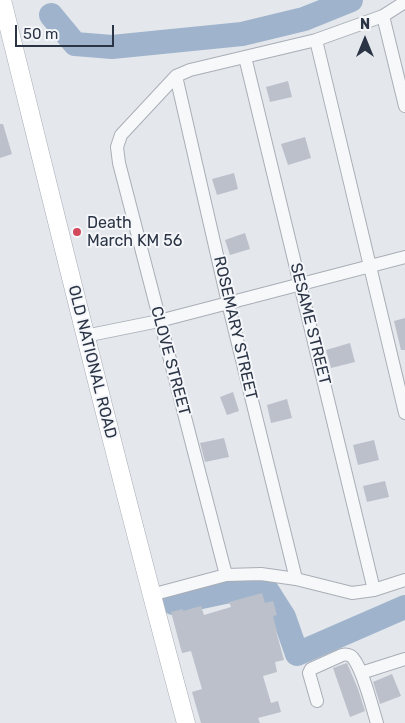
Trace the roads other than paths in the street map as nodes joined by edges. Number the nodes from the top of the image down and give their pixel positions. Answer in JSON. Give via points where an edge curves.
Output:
{"nodes":[{"id":1,"x":2,"y":0,"type":"edge"},
{"id":2,"x":405,"y":2,"type":"edge"},
{"id":3,"x":383,"y":16,"type":"junction"},
{"id":4,"x":316,"y":40,"type":"junction"},
{"id":5,"x":245,"y":57,"type":"junction"},
{"id":6,"x":176,"y":76,"type":"junction"},
{"id":7,"x":405,"y":106,"type":"edge"},
{"id":8,"x":405,"y":257,"type":"edge"},
{"id":9,"x":370,"y":266,"type":"junction"},
{"id":10,"x":300,"y":284,"type":"junction"},
{"id":11,"x":228,"y":303,"type":"junction"},
{"id":12,"x":159,"y":321,"type":"junction"},
{"id":13,"x":85,"y":336,"type":"junction"},
{"id":14,"x":405,"y":413,"type":"edge"},
{"id":15,"x":226,"y":575,"type":"junction"},
{"id":16,"x":296,"y":579,"type":"junction"},
{"id":17,"x":405,"y":580,"type":"edge"},
{"id":18,"x":374,"y":590,"type":"junction"},
{"id":19,"x":151,"y":595,"type":"junction"},
{"id":20,"x":405,"y":659,"type":"edge"},
{"id":21,"x":361,"y":674,"type":"junction"},
{"id":22,"x":317,"y":702,"type":"dead end"},
{"id":23,"x":186,"y":723,"type":"edge"},
{"id":24,"x":377,"y":723,"type":"edge"}],
"edges":[{"from":1,"to":13,"type":"main road","name":"OLD NATIONAL ROAD"},
{"from":2,"to":3,"type":"street"},
{"from":3,"to":4,"type":"street"},
{"from":3,"to":7,"type":"street"},
{"from":4,"to":5,"type":"street"},
{"from":4,"to":9,"type":"street"},
{"from":5,"to":6,"type":"street"},
{"from":5,"to":10,"type":"street","name":"SESAME STREET"},
{"from":6,"to":11,"type":"street","name":"ROSEMARY STREET"},
{"from":6,"to":12,"type":"street","name":"CLOVE STREET","via":[[121,135],[116,147]]},
{"from":8,"to":9,"type":"street"},
{"from":9,"to":10,"type":"street"},
{"from":9,"to":14,"type":"street"},
{"from":10,"to":11,"type":"street"},
{"from":10,"to":18,"type":"street","name":"SESAME STREET"},
{"from":11,"to":12,"type":"street"},
{"from":11,"to":16,"type":"street","name":"ROSEMARY STREET"},
{"from":12,"to":13,"type":"street"},
{"from":12,"to":15,"type":"street","name":"CLOVE STREET"},
{"from":13,"to":19,"type":"main road","name":"OLD NATIONAL ROAD"},
{"from":15,"to":16,"type":"street","via":[[261,574]]},
{"from":15,"to":19,"type":"street"},
{"from":16,"to":18,"type":"street","via":[[352,593]]},
{"from":17,"to":18,"type":"street"},
{"from":19,"to":23,"type":"main road","name":"OLD NATIONAL ROAD"},
{"from":20,"to":21,"type":"street"},
{"from":21,"to":22,"type":"street","via":[[353,657],[348,654],[311,669],[309,674]]},
{"from":21,"to":24,"type":"street"}]}
